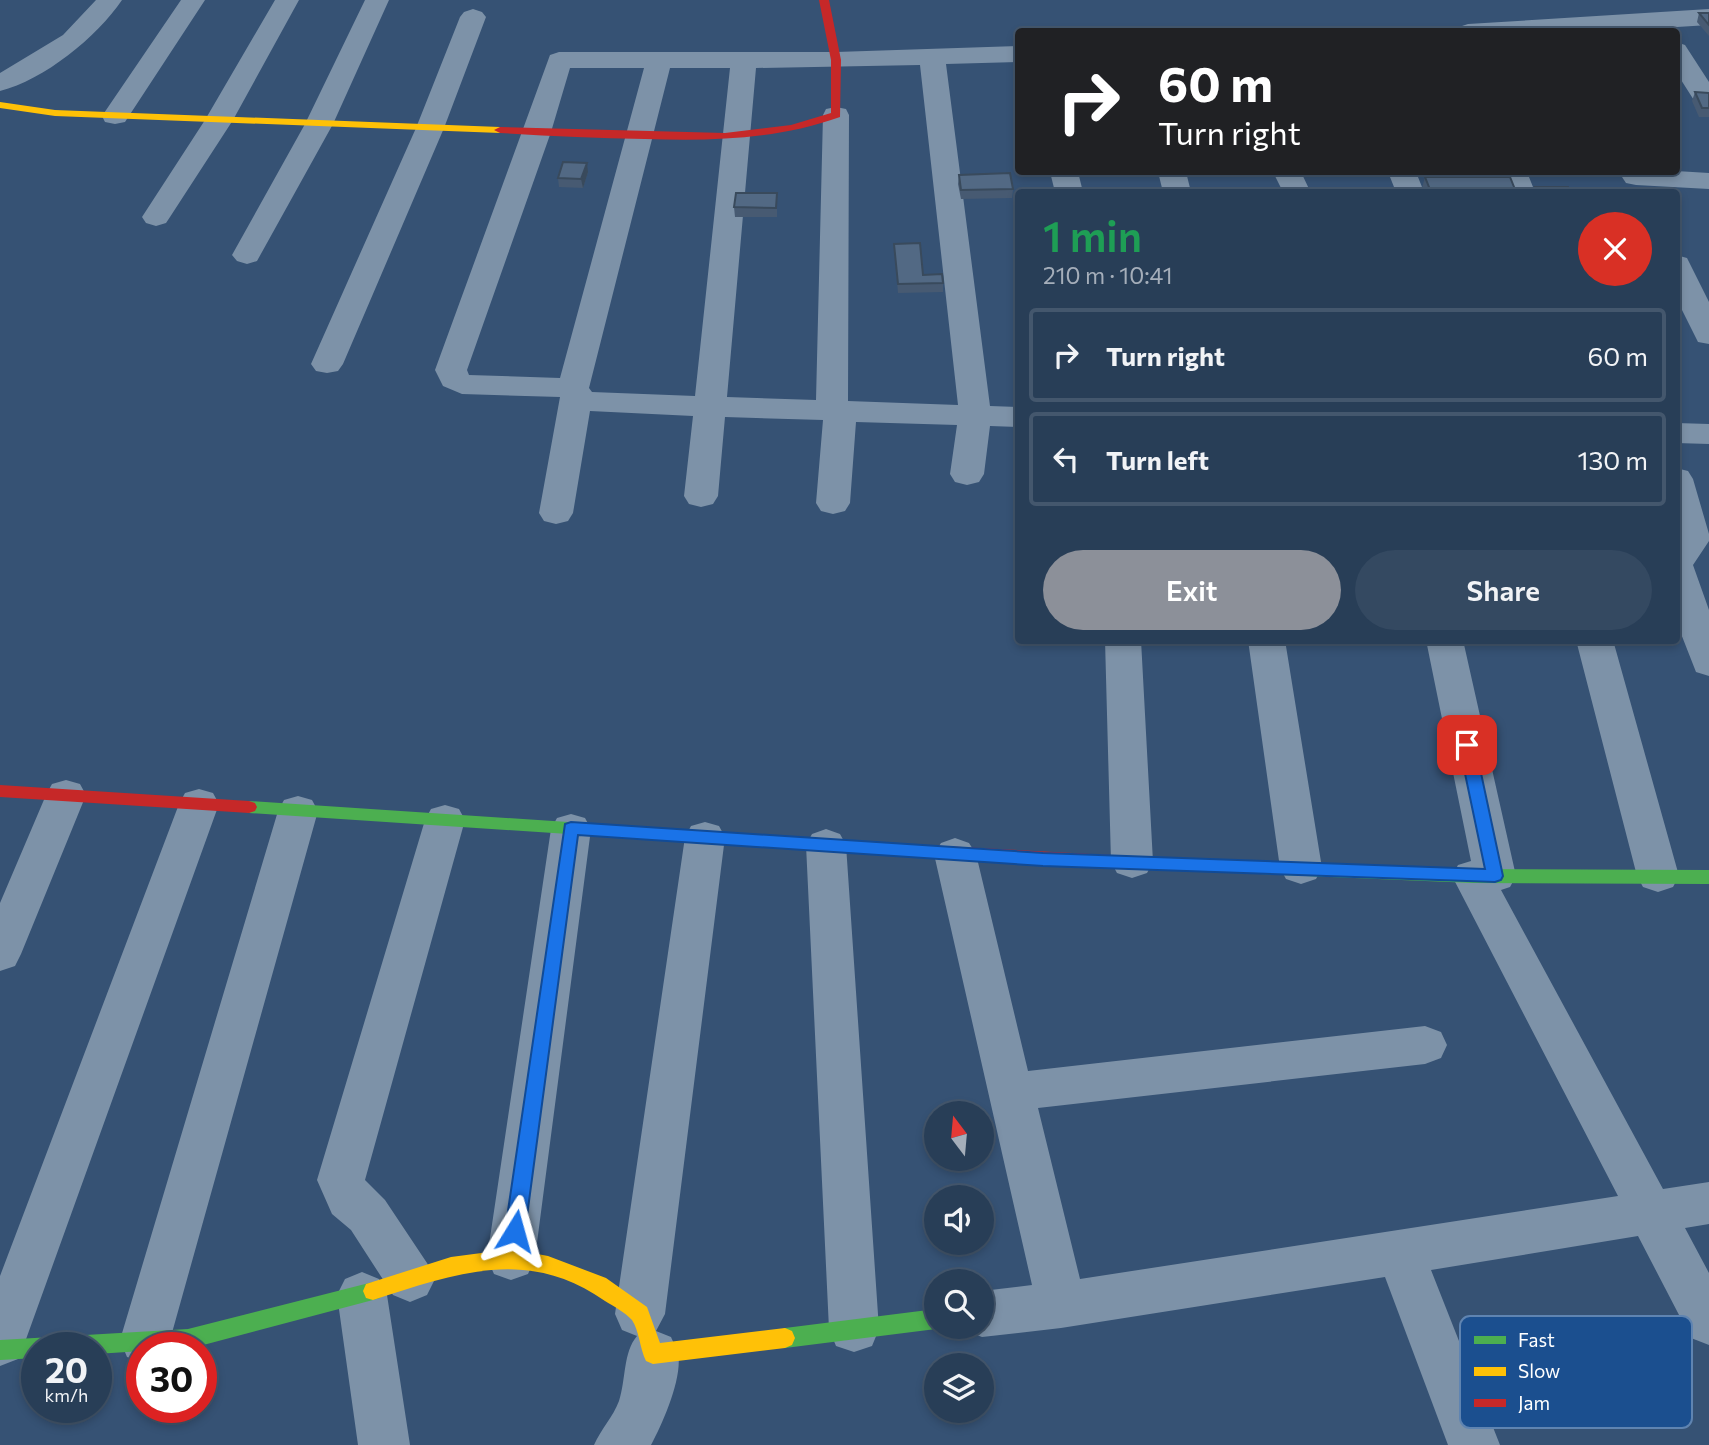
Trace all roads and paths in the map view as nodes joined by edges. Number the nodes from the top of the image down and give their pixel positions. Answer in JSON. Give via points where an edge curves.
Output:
{"nodes":[{"id":1,"x":110,"y":0,"type":"edge"},
{"id":2,"x":193,"y":0,"type":"edge"},
{"id":3,"x":287,"y":0,"type":"edge"},
{"id":4,"x":377,"y":0,"type":"edge"},
{"id":5,"x":824,"y":0,"type":"edge"},
{"id":6,"x":1563,"y":0,"type":"edge"},
{"id":7,"x":474,"y":17,"type":"dead end"},
{"id":8,"x":1709,"y":17,"type":"edge"},
{"id":9,"x":1661,"y":26,"type":"edge"},
{"id":10,"x":1575,"y":28,"type":"edge"},
{"id":11,"x":1015,"y":54,"type":"edge"},
{"id":12,"x":932,"y":56,"type":"junction"},
{"id":13,"x":1680,"y":56,"type":"edge"},
{"id":14,"x":659,"y":60,"type":"junction"},
{"id":15,"x":744,"y":60,"type":"junction"},
{"id":16,"x":836,"y":60,"type":"junction"},
{"id":17,"x":0,"y":83,"type":"edge"},
{"id":18,"x":1680,"y":97,"type":"edge"},
{"id":19,"x":1708,"y":99,"type":"edge"},
{"id":20,"x":0,"y":105,"type":"edge"},
{"id":21,"x":836,"y":115,"type":"junction"},
{"id":22,"x":115,"y":116,"type":"junction"},
{"id":23,"x":219,"y":120,"type":"junction"},
{"id":24,"x":319,"y":124,"type":"junction"},
{"id":25,"x":430,"y":128,"type":"junction"},
{"id":26,"x":537,"y":132,"type":"junction"},
{"id":27,"x":641,"y":136,"type":"junction"},
{"id":28,"x":734,"y":137,"type":"junction"},
{"id":29,"x":1637,"y":180,"type":"edge"},
{"id":30,"x":1709,"y":181,"type":"edge"},
{"id":31,"x":156,"y":217,"type":"dead end"},
{"id":32,"x":247,"y":255,"type":"dead end"},
{"id":33,"x":1680,"y":274,"type":"edge"},
{"id":34,"x":1698,"y":318,"type":"edge"},
{"id":35,"x":327,"y":364,"type":"dead end"},
{"id":36,"x":574,"y":393,"type":"junction"},
{"id":37,"x":711,"y":406,"type":"junction"},
{"id":38,"x":836,"y":411,"type":"junction"},
{"id":39,"x":975,"y":415,"type":"junction"},
{"id":40,"x":1015,"y":417,"type":"edge"},
{"id":41,"x":1680,"y":433,"type":"edge"},
{"id":42,"x":1709,"y":434,"type":"edge"},
{"id":43,"x":967,"y":474,"type":"dead end"},
{"id":44,"x":1680,"y":493,"type":"edge"},
{"id":45,"x":701,"y":496,"type":"dead end"},
{"id":46,"x":833,"y":503,"type":"dead end"},
{"id":47,"x":556,"y":513,"type":"dead end"},
{"id":48,"x":1680,"y":555,"type":"edge"},
{"id":49,"x":1680,"y":577,"type":"edge"},
{"id":50,"x":1123,"y":644,"type":"edge"},
{"id":51,"x":1267,"y":644,"type":"edge"},
{"id":52,"x":1445,"y":644,"type":"edge"},
{"id":53,"x":1595,"y":644,"type":"edge"},
{"id":54,"x":1709,"y":663,"type":"edge"},
{"id":55,"x":0,"y":791,"type":"edge"},
{"id":56,"x":66,"y":795,"type":"junction"},
{"id":57,"x":199,"y":804,"type":"junction"},
{"id":58,"x":298,"y":811,"type":"junction"},
{"id":59,"x":445,"y":820,"type":"junction"},
{"id":60,"x":571,"y":829,"type":"junction"},
{"id":61,"x":705,"y":837,"type":"junction"},
{"id":62,"x":826,"y":845,"type":"junction"},
{"id":63,"x":955,"y":854,"type":"junction"},
{"id":64,"x":1132,"y":862,"type":"junction"},
{"id":65,"x":1301,"y":868,"type":"junction"},
{"id":66,"x":1484,"y":876,"type":"junction"},
{"id":67,"x":1658,"y":876,"type":"junction"},
{"id":68,"x":1706,"y":882,"type":"edge"},
{"id":69,"x":0,"y":954,"type":"edge"},
{"id":70,"x":1425,"y":1045,"type":"dead end"},
{"id":71,"x":1011,"y":1092,"type":"junction"},
{"id":72,"x":1709,"y":1203,"type":"edge"},
{"id":73,"x":1651,"y":1213,"type":"junction"},
{"id":74,"x":1400,"y":1253,"type":"junction"},
{"id":75,"x":511,"y":1258,"type":"junction"},
{"id":76,"x":410,"y":1279,"type":"junction"},
{"id":77,"x":362,"y":1295,"type":"junction"},
{"id":78,"x":1061,"y":1305,"type":"junction"},
{"id":79,"x":994,"y":1313,"type":"edge"},
{"id":80,"x":924,"y":1320,"type":"edge"},
{"id":81,"x":1709,"y":1322,"type":"edge"},
{"id":82,"x":854,"y":1329,"type":"junction"},
{"id":83,"x":147,"y":1332,"type":"edge"},
{"id":84,"x":216,"y":1332,"type":"edge"},
{"id":85,"x":647,"y":1334,"type":"junction"},
{"id":86,"x":126,"y":1341,"type":"edge"},
{"id":87,"x":0,"y":1342,"type":"edge"},
{"id":88,"x":0,"y":1350,"type":"edge"},
{"id":89,"x":1460,"y":1409,"type":"edge"},
{"id":90,"x":1467,"y":1428,"type":"edge"},
{"id":91,"x":384,"y":1445,"type":"edge"},
{"id":92,"x":620,"y":1445,"type":"edge"},
{"id":93,"x":1474,"y":1445,"type":"edge"}],
"edges":[{"from":1,"to":17,"type":"street","via":[[72,40]]},
{"from":2,"to":22,"type":"street"},
{"from":3,"to":23,"type":"street"},
{"from":4,"to":24,"type":"street"},
{"from":5,"to":16,"type":"street"},
{"from":6,"to":10,"type":"street"},
{"from":7,"to":25,"type":"street"},
{"from":8,"to":9,"type":"street"},
{"from":9,"to":10,"type":"street"},
{"from":11,"to":12,"type":"street"},
{"from":12,"to":16,"type":"street"},
{"from":12,"to":39,"type":"street"},
{"from":13,"to":19,"type":"street"},
{"from":14,"to":15,"type":"street"},
{"from":14,"to":26,"type":"street","via":[[559,60]]},
{"from":14,"to":27,"type":"street"},
{"from":15,"to":16,"type":"street"},
{"from":15,"to":28,"type":"street"},
{"from":16,"to":21,"type":"street"},
{"from":18,"to":19,"type":"street"},
{"from":20,"to":22,"type":"street","via":[[55,114]]},
{"from":21,"to":28,"type":"street","via":[[802,128]]},
{"from":21,"to":38,"type":"street"},
{"from":22,"to":23,"type":"street"},
{"from":23,"to":24,"type":"street"},
{"from":23,"to":31,"type":"street"},
{"from":24,"to":25,"type":"street"},
{"from":24,"to":32,"type":"street"},
{"from":25,"to":26,"type":"street"},
{"from":25,"to":35,"type":"street"},
{"from":26,"to":27,"type":"street"},
{"from":26,"to":36,"type":"street","via":[[452,370],[454,379],[463,384]]},
{"from":27,"to":28,"type":"street"},
{"from":27,"to":36,"type":"street"},
{"from":28,"to":37,"type":"street"},
{"from":29,"to":30,"type":"street"},
{"from":33,"to":34,"type":"street"},
{"from":36,"to":37,"type":"street","via":[[592,402]]},
{"from":36,"to":47,"type":"street"},
{"from":37,"to":38,"type":"street"},
{"from":37,"to":45,"type":"street"},
{"from":38,"to":39,"type":"street"},
{"from":38,"to":46,"type":"street"},
{"from":39,"to":40,"type":"street"},
{"from":39,"to":43,"type":"street"},
{"from":41,"to":42,"type":"street"},
{"from":44,"to":48,"type":"street","via":[[1693,539]]},
{"from":49,"to":54,"type":"street"},
{"from":50,"to":64,"type":"street"},
{"from":51,"to":65,"type":"street"},
{"from":52,"to":66,"type":"street"},
{"from":53,"to":67,"type":"street"},
{"from":55,"to":56,"type":"street"},
{"from":56,"to":57,"type":"street"},
{"from":56,"to":69,"type":"street"},
{"from":57,"to":58,"type":"street"},
{"from":57,"to":87,"type":"street"},
{"from":58,"to":59,"type":"street"},
{"from":58,"to":83,"type":"street"},
{"from":59,"to":60,"type":"street"},
{"from":59,"to":76,"type":"street","via":[[341,1180],[349,1199],[369,1215]]},
{"from":60,"to":61,"type":"street"},
{"from":60,"to":75,"type":"street"},
{"from":61,"to":62,"type":"street"},
{"from":61,"to":85,"type":"street"},
{"from":62,"to":63,"type":"street"},
{"from":62,"to":82,"type":"street"},
{"from":63,"to":64,"type":"street"},
{"from":63,"to":71,"type":"street"},
{"from":64,"to":65,"type":"street"},
{"from":65,"to":66,"type":"street"},
{"from":66,"to":67,"type":"street"},
{"from":66,"to":73,"type":"street"},
{"from":67,"to":68,"type":"street"},
{"from":70,"to":71,"type":"street"},
{"from":71,"to":78,"type":"street"},
{"from":72,"to":73,"type":"street"},
{"from":73,"to":74,"type":"street"},
{"from":73,"to":81,"type":"street"},
{"from":74,"to":78,"type":"street"},
{"from":74,"to":89,"type":"street"},
{"from":75,"to":76,"type":"street","via":[[451,1266]]},
{"from":75,"to":85,"type":"street","via":[[548,1265],[599,1285]]},
{"from":76,"to":77,"type":"street"},
{"from":77,"to":84,"type":"street"},
{"from":77,"to":91,"type":"street"},
{"from":78,"to":79,"type":"street"},
{"from":80,"to":82,"type":"street"},
{"from":82,"to":85,"type":"street"},
{"from":85,"to":92,"type":"street","via":[[650,1388],[632,1432]]},
{"from":86,"to":88,"type":"street"},
{"from":90,"to":93,"type":"street"}]}
